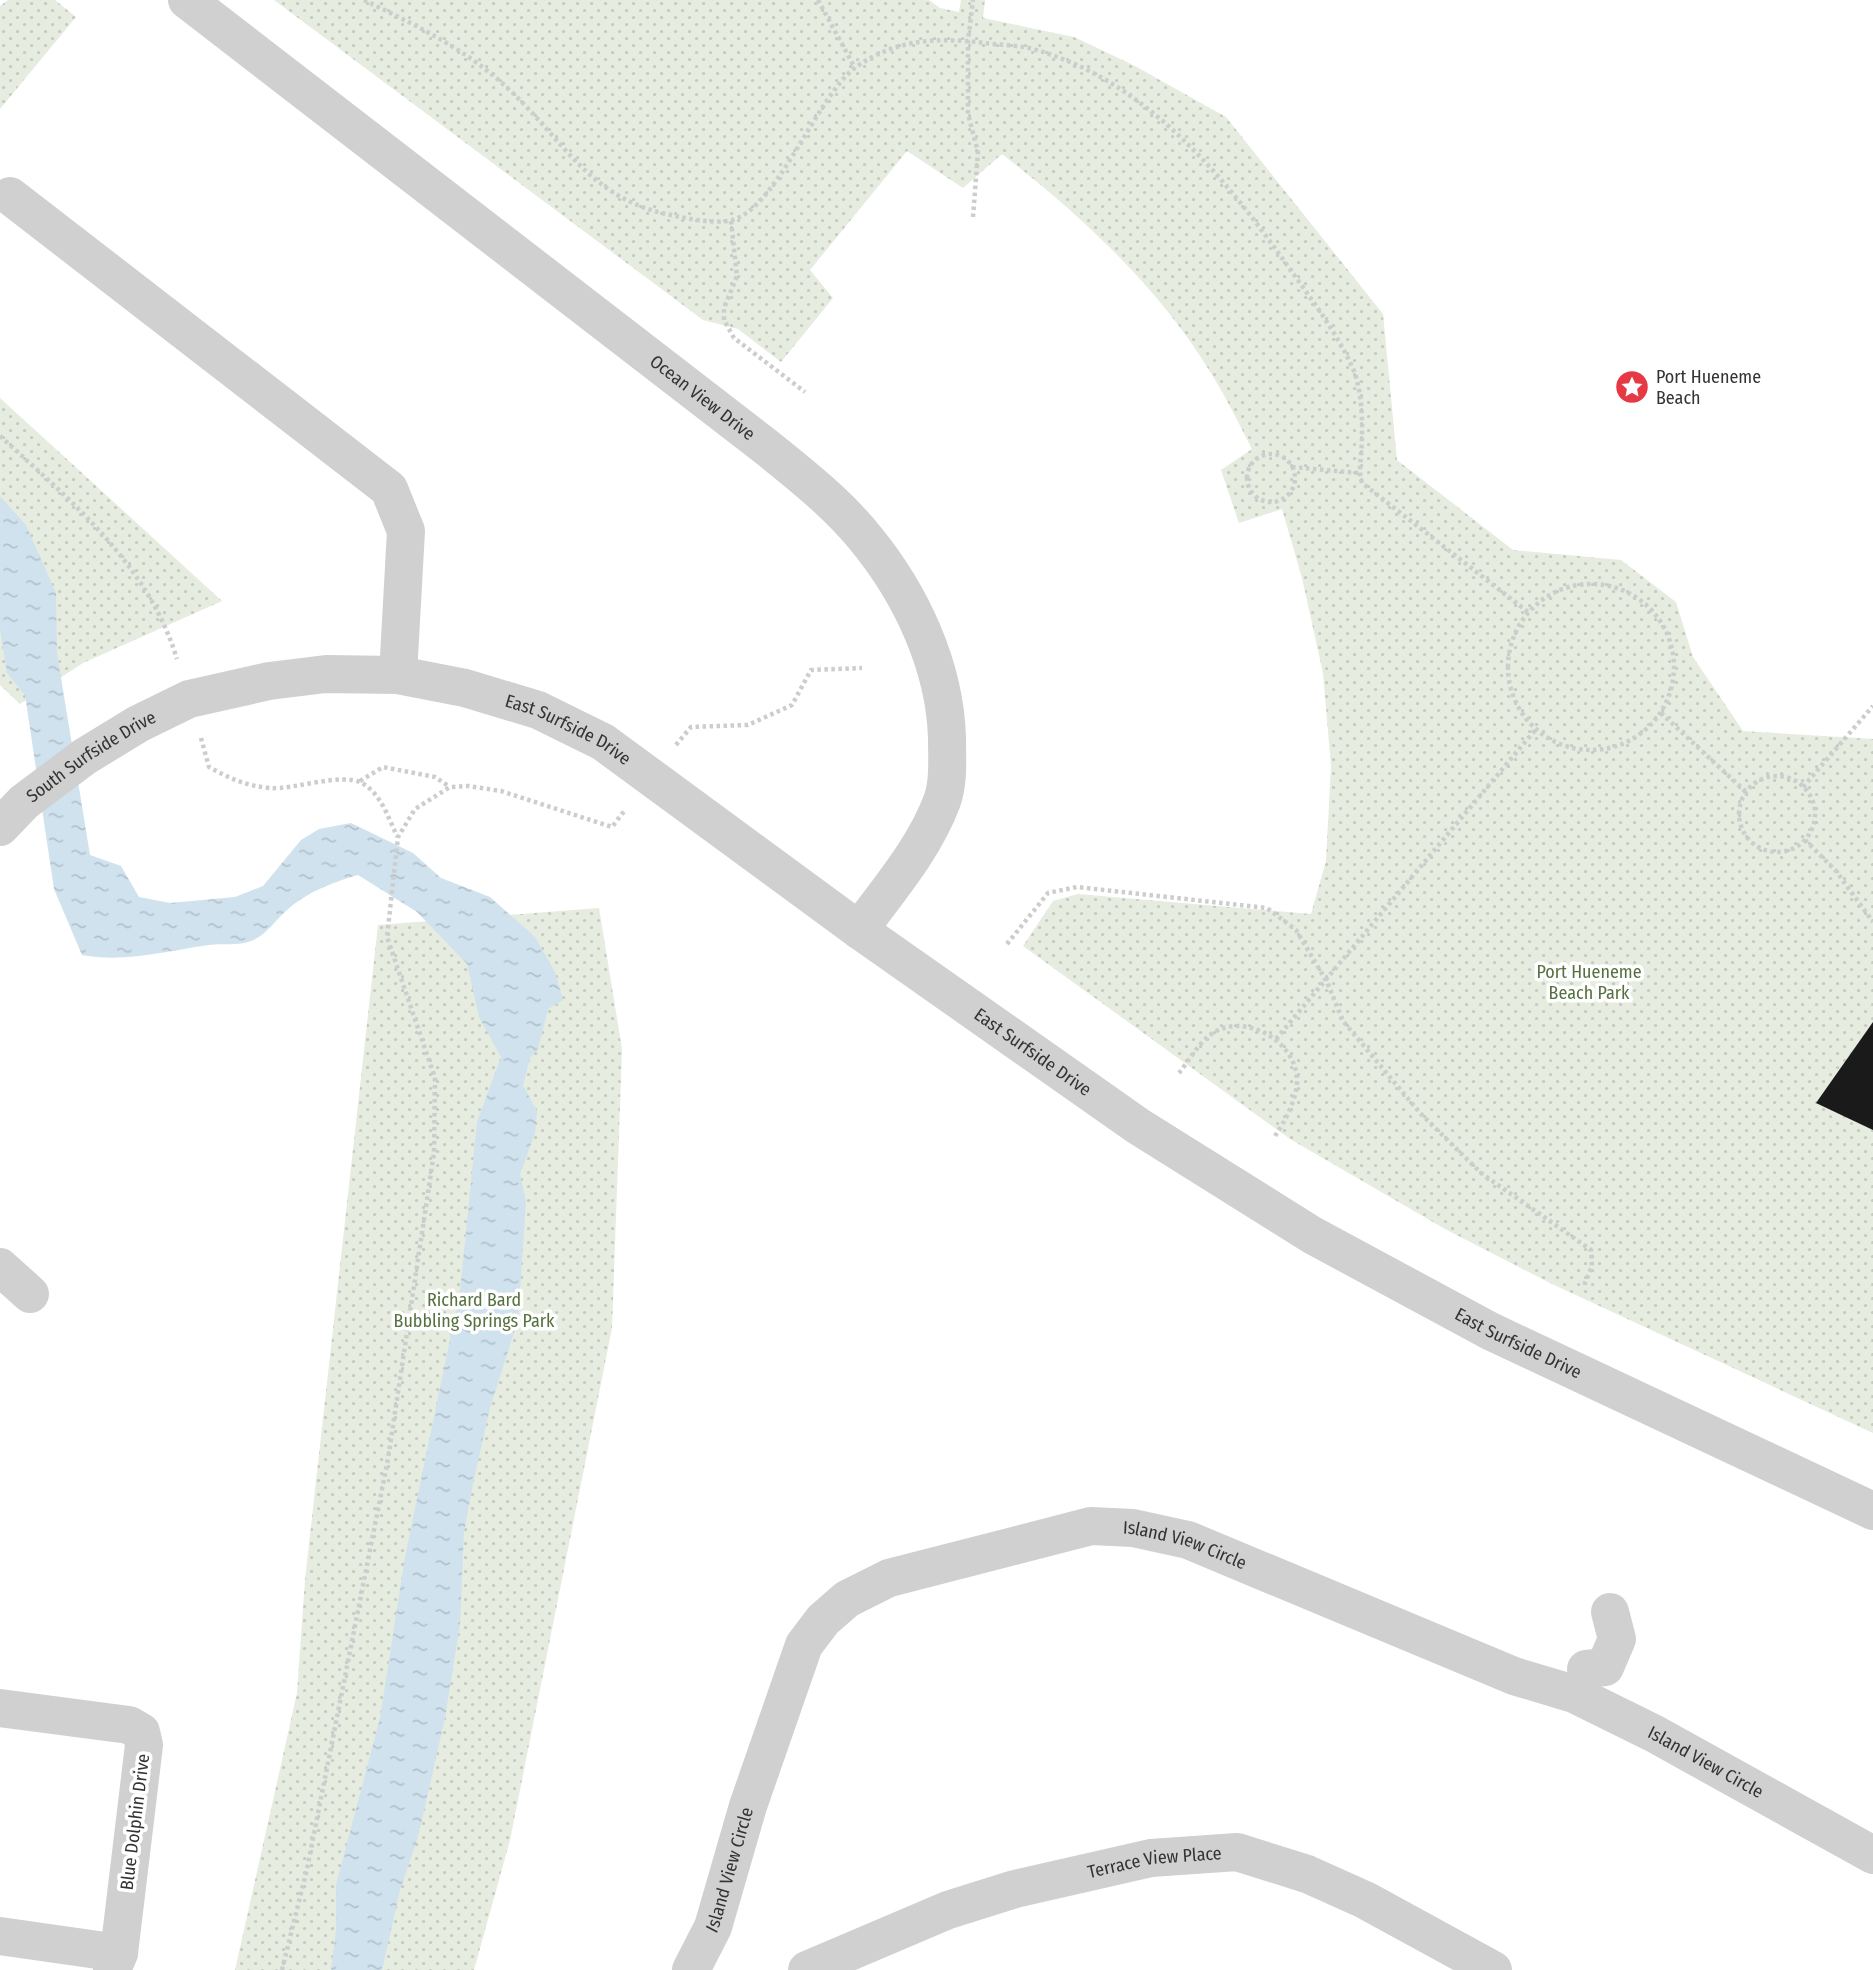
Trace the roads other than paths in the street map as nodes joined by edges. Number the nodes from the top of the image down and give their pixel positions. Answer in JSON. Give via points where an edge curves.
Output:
{"nodes":[{"id":1,"x":187,"y":0,"type":"edge"},
{"id":2,"x":10,"y":196,"type":"dead end"},
{"id":3,"x":398,"y":675,"type":"junction"},
{"id":4,"x":190,"y":699,"type":"joint"},
{"id":5,"x":12,"y":815,"type":"edge"},
{"id":6,"x":859,"y":930,"type":"junction"},
{"id":7,"x":0,"y":1267,"type":"edge"},
{"id":8,"x":0,"y":1300,"type":"edge"},
{"id":9,"x":1873,"y":1511,"type":"edge"},
{"id":10,"x":1610,"y":1612,"type":"dead end"},
{"id":11,"x":1586,"y":1669,"type":"dead end"},
{"id":12,"x":0,"y":1708,"type":"edge"},
{"id":13,"x":1873,"y":1855,"type":"edge"},
{"id":14,"x":0,"y":1936,"type":"edge"},
{"id":15,"x":116,"y":1961,"type":"edge"},
{"id":16,"x":691,"y":1970,"type":"edge"},
{"id":17,"x":807,"y":1970,"type":"edge"},
{"id":18,"x":1493,"y":1970,"type":"edge"}],
"edges":[{"from":1,"to":6,"type":"street","name":"Ocean View Drive","via":[[765,446],[866,539],[931,650],[946,719],[947,762],[943,799],[921,844]]},
{"from":2,"to":3,"type":"street","via":[[389,489],[406,531]]},
{"from":3,"to":4,"type":"street","name":"East Surfside Drive","via":[[280,679]]},
{"from":3,"to":6,"type":"street","name":"East Surfside Drive","via":[[465,688],[538,710],[603,741]]},
{"from":4,"to":5,"type":"street","name":"South Surfside Drive","via":[[84,757]]},
{"from":6,"to":9,"type":"street","name":"East Surfside Drive","via":[[1138,1126],[1347,1256],[1527,1349]]},
{"from":7,"to":8,"type":"street","via":[[30,1294]]},
{"from":10,"to":11,"type":"street","via":[[1617,1639],[1605,1668]]},
{"from":12,"to":15,"type":"street","name":"Blue Dolphin Drive","via":[[128,1725],[141,1732],[144,1745]]},
{"from":13,"to":16,"type":"street","name":"Island View Circle","via":[[1574,1694],[1514,1676],[1188,1540],[1133,1528],[1091,1526],[889,1578],[847,1599],[823,1620],[804,1645],[748,1806],[713,1927]]},
{"from":14,"to":15,"type":"street"},
{"from":17,"to":18,"type":"street","name":"Terrace View Place","via":[[948,1910],[1015,1889],[1151,1858],[1237,1852],[1342,1889]]}]}
